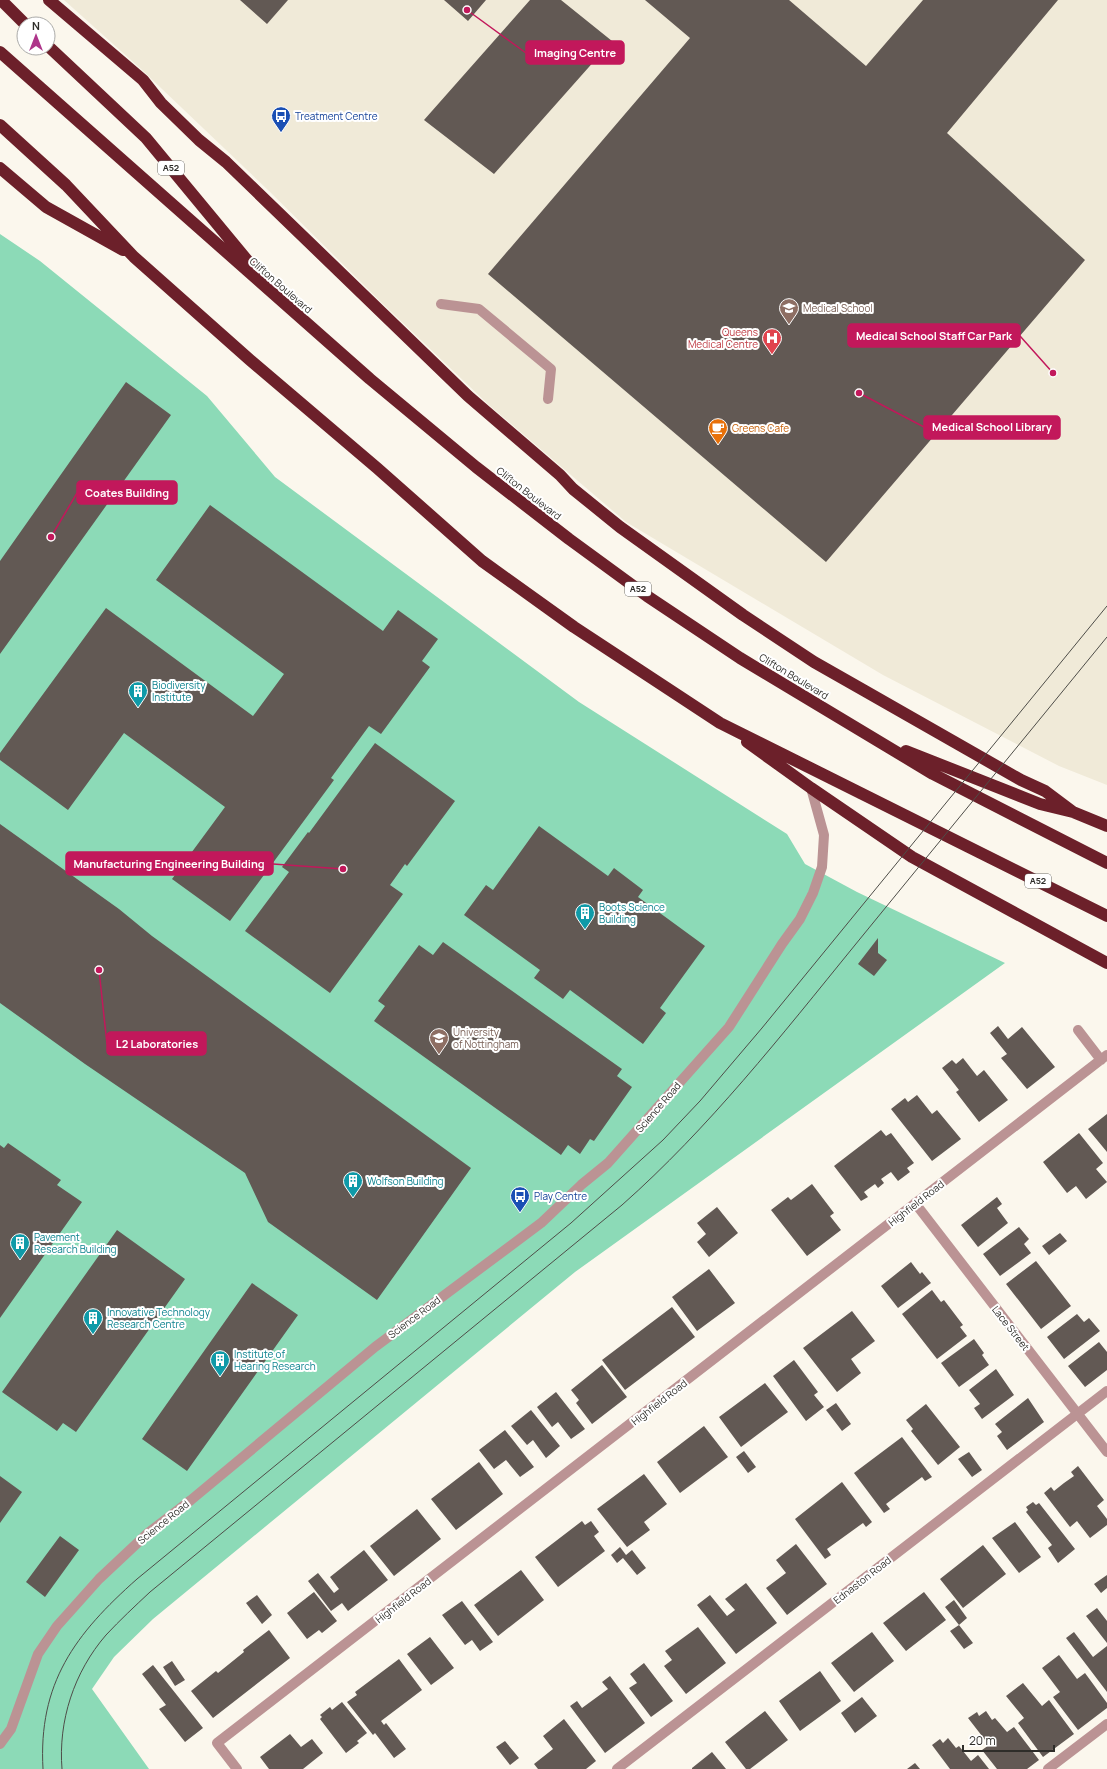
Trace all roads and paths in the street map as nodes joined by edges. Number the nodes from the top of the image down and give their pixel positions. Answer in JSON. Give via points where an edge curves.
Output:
{"nodes":[{"id":1,"x":1,"y":0,"type":"edge"},
{"id":2,"x":49,"y":0,"type":"edge"},
{"id":3,"x":17,"y":16,"type":"edge"},
{"id":4,"x":0,"y":52,"type":"edge"},
{"id":5,"x":56,"y":54,"type":"edge"},
{"id":6,"x":0,"y":125,"type":"edge"},
{"id":7,"x":0,"y":168,"type":"edge"},
{"id":8,"x":134,"y":257,"type":"junction"},
{"id":9,"x":281,"y":301,"type":"junction"},
{"id":10,"x":441,"y":304,"type":"dead end"},
{"id":11,"x":548,"y":399,"type":"dead end"},
{"id":12,"x":720,"y":723,"type":"junction"},
{"id":13,"x":875,"y":739,"type":"junction"},
{"id":14,"x":810,"y":788,"type":"junction"},
{"id":15,"x":1073,"y":812,"type":"junction"},
{"id":16,"x":1107,"y":826,"type":"edge"},
{"id":17,"x":1107,"y":864,"type":"edge"},
{"id":18,"x":1107,"y":916,"type":"edge"},
{"id":19,"x":1107,"y":963,"type":"edge"},
{"id":20,"x":1078,"y":1030,"type":"dead end"},
{"id":21,"x":1104,"y":1058,"type":"edge"},
{"id":22,"x":915,"y":1203,"type":"junction"},
{"id":23,"x":1107,"y":1391,"type":"edge"},
{"id":24,"x":1078,"y":1414,"type":"junction"},
{"id":25,"x":1107,"y":1452,"type":"edge"},
{"id":26,"x":1107,"y":1724,"type":"edge"},
{"id":27,"x":0,"y":1744,"type":"edge"},
{"id":28,"x":237,"y":1769,"type":"edge"},
{"id":29,"x":617,"y":1769,"type":"edge"},
{"id":30,"x":1048,"y":1769,"type":"edge"}],
"edges":[{"from":1,"to":3,"type":"highway"},
{"from":2,"to":15,"type":"highway","via":[[143,80],[161,103],[199,140],[226,162],[468,396],[620,527],[814,662],[1021,780],[1045,791]]},
{"from":4,"to":9,"type":"highway","name":"Clifton Boulevard"},
{"from":5,"to":9,"type":"highway","number":"A52","via":[[146,138]]},
{"from":6,"to":8,"type":"highway","via":[[66,185]]},
{"from":7,"to":8,"type":"highway","number":"A52","via":[[46,207]]},
{"from":8,"to":12,"type":"highway","number":"A52","via":[[482,561],[580,631]]},
{"from":9,"to":13,"type":"highway","name":"Clifton Boulevard","number":"A52","via":[[476,467],[569,539],[740,658]]},
{"from":10,"to":11,"type":"street","via":[[480,309],[551,369]]},
{"from":12,"to":14,"type":"highway"},
{"from":12,"to":18,"type":"highway","number":"A52"},
{"from":13,"to":15,"type":"highway","via":[[1040,804]]},
{"from":13,"to":17,"type":"highway","name":"Clifton Boulevard","number":"A52","via":[[932,774]]},
{"from":14,"to":19,"type":"highway","via":[[912,857]]},
{"from":14,"to":27,"type":"street","name":"Science Road","via":[[824,835],[822,867],[800,919],[729,1027],[608,1163],[541,1223],[375,1346],[148,1533],[98,1579],[56,1626],[38,1654],[10,1729]]},
{"from":15,"to":16,"type":"highway"},
{"from":20,"to":21,"type":"street","name":"Highfield Road"},
{"from":21,"to":22,"type":"street","name":"Highfield Road"},
{"from":22,"to":24,"type":"street","name":"Lace Street"},
{"from":22,"to":28,"type":"street","name":"Highfield Road","via":[[217,1743]]},
{"from":23,"to":24,"type":"street","name":"Ednaston Road"},
{"from":24,"to":25,"type":"street","name":"Lace Street"},
{"from":24,"to":29,"type":"street","name":"Ednaston Road"},
{"from":26,"to":30,"type":"street"}]}
